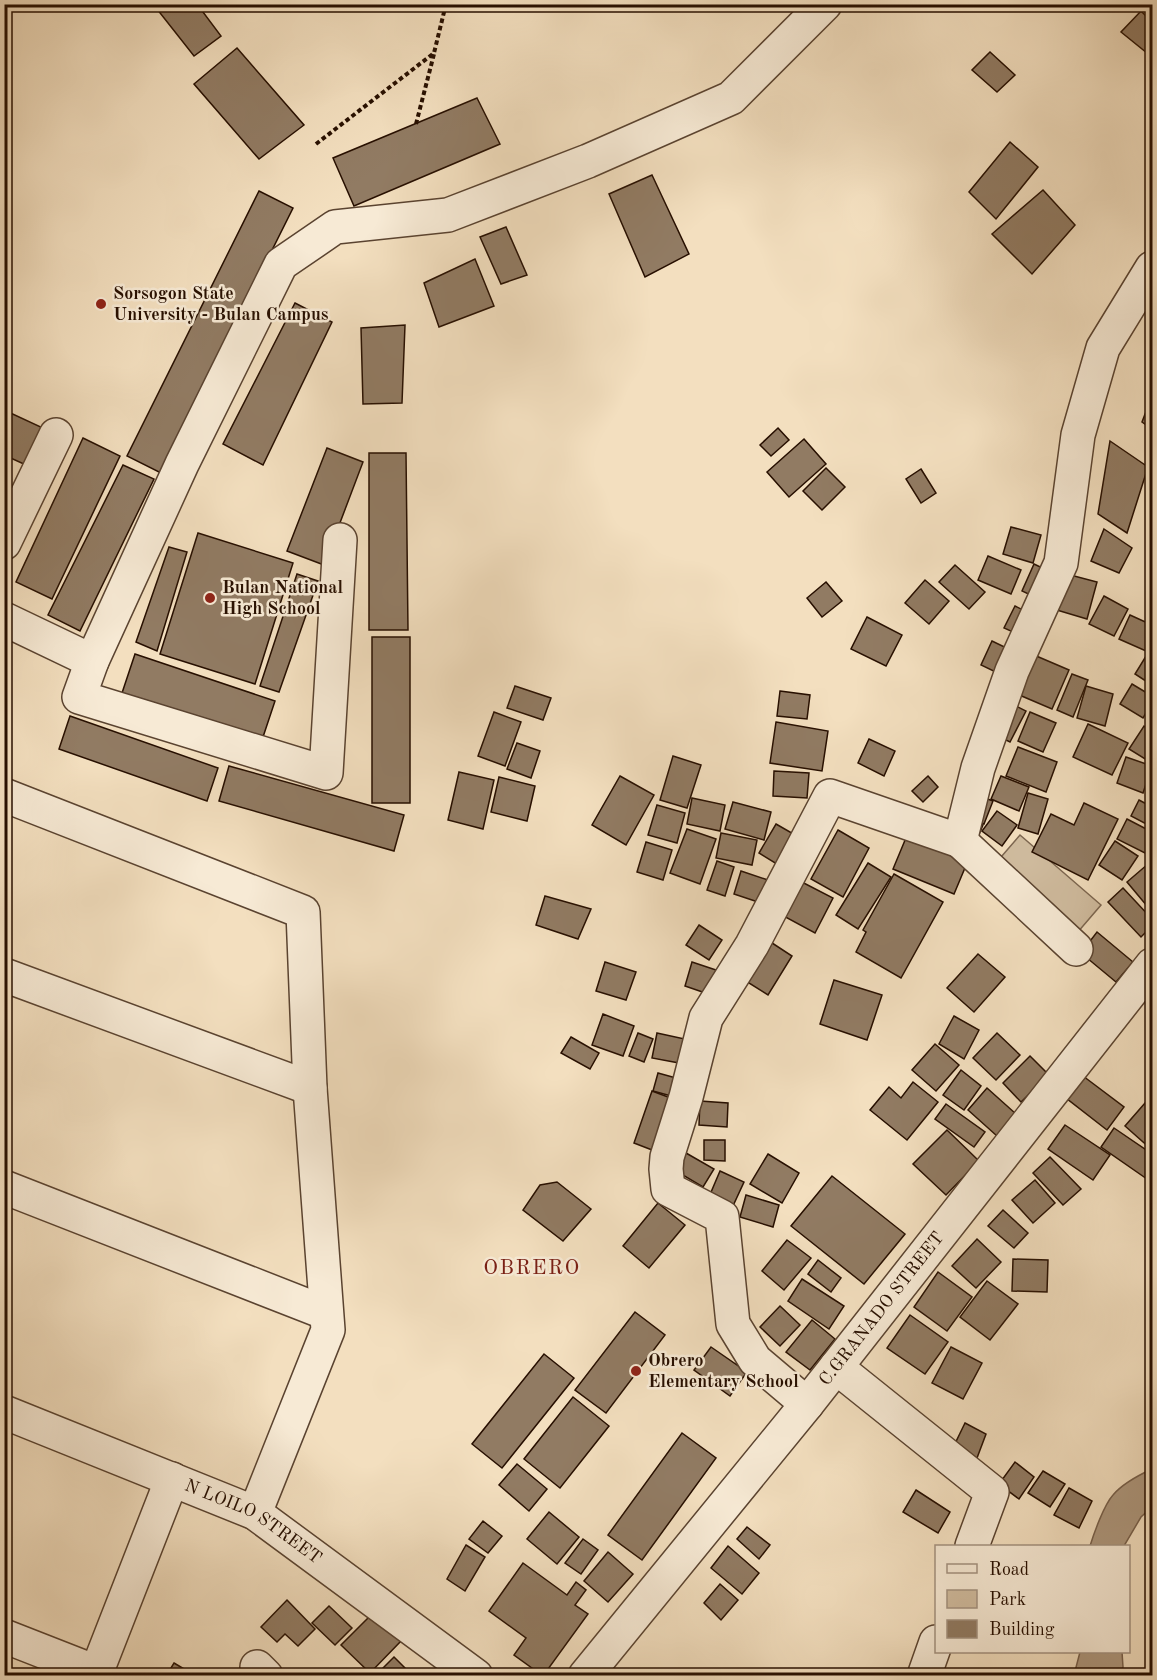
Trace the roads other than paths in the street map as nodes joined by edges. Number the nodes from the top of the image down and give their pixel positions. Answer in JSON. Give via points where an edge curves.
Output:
{"nodes":[{"id":1,"x":825,"y":4,"type":"edge"},
{"id":2,"x":1152,"y":268,"type":"edge"},
{"id":3,"x":56,"y":435,"type":"dead end"},
{"id":4,"x":340,"y":540,"type":"dead end"},
{"id":5,"x":4,"y":543,"type":"edge"},
{"id":6,"x":4,"y":619,"type":"edge"},
{"id":7,"x":92,"y":661,"type":"junction"},
{"id":8,"x":4,"y":795,"type":"edge"},
{"id":9,"x":960,"y":841,"type":"junction"},
{"id":10,"x":1076,"y":949,"type":"dead end"},
{"id":11,"x":4,"y":975,"type":"edge"},
{"id":12,"x":1148,"y":980,"type":"edge"},
{"id":13,"x":310,"y":1088,"type":"junction"},
{"id":14,"x":4,"y":1187,"type":"edge"},
{"id":15,"x":326,"y":1312,"type":"junction"},
{"id":16,"x":836,"y":1367,"type":"junction"},
{"id":17,"x":807,"y":1404,"type":"junction"},
{"id":18,"x":4,"y":1412,"type":"edge"},
{"id":19,"x":172,"y":1479,"type":"junction"},
{"id":20,"x":255,"y":1513,"type":"junction"},
{"id":21,"x":972,"y":1545,"type":"edge"},
{"id":22,"x":4,"y":1636,"type":"edge"},
{"id":23,"x":935,"y":1645,"type":"edge"},
{"id":24,"x":95,"y":1674,"type":"edge"},
{"id":25,"x":476,"y":1676,"type":"edge"},
{"id":26,"x":585,"y":1676,"type":"edge"},
{"id":27,"x":924,"y":1676,"type":"edge"}],
"edges":[{"from":1,"to":7,"type":"street","via":[[731,98],[588,161],[448,215],[335,227],[281,264],[182,464]]},
{"from":2,"to":9,"type":"street","via":[[1103,348],[1077,435],[1060,563],[1012,671],[978,768]]},
{"from":3,"to":5,"type":"street"},
{"from":4,"to":7,"type":"street","via":[[326,773],[79,697]]},
{"from":6,"to":7,"type":"street"},
{"from":8,"to":13,"type":"street","via":[[303,912]]},
{"from":9,"to":10,"type":"street"},
{"from":9,"to":17,"type":"street","via":[[830,795],[752,945],[706,1018],[667,1157],[668,1189],[722,1217],[732,1324],[755,1360]]},
{"from":11,"to":13,"type":"street"},
{"from":12,"to":16,"type":"street","name":"C.GRANADO STREET"},
{"from":13,"to":15,"type":"street"},
{"from":14,"to":15,"type":"street"},
{"from":15,"to":20,"type":"street","via":[[328,1330]]},
{"from":16,"to":17,"type":"street","name":"C.GRANADO STREET"},
{"from":16,"to":21,"type":"street","via":[[992,1492]]},
{"from":17,"to":26,"type":"street","name":"C.GRANADO STREET"},
{"from":18,"to":19,"type":"street","name":"N LOILO STREET"},
{"from":19,"to":20,"type":"street","name":"N LOILO STREET"},
{"from":19,"to":24,"type":"street"},
{"from":20,"to":25,"type":"street","name":"N LOILO STREET"},
{"from":22,"to":24,"type":"street"},
{"from":23,"to":27,"type":"street"}]}
